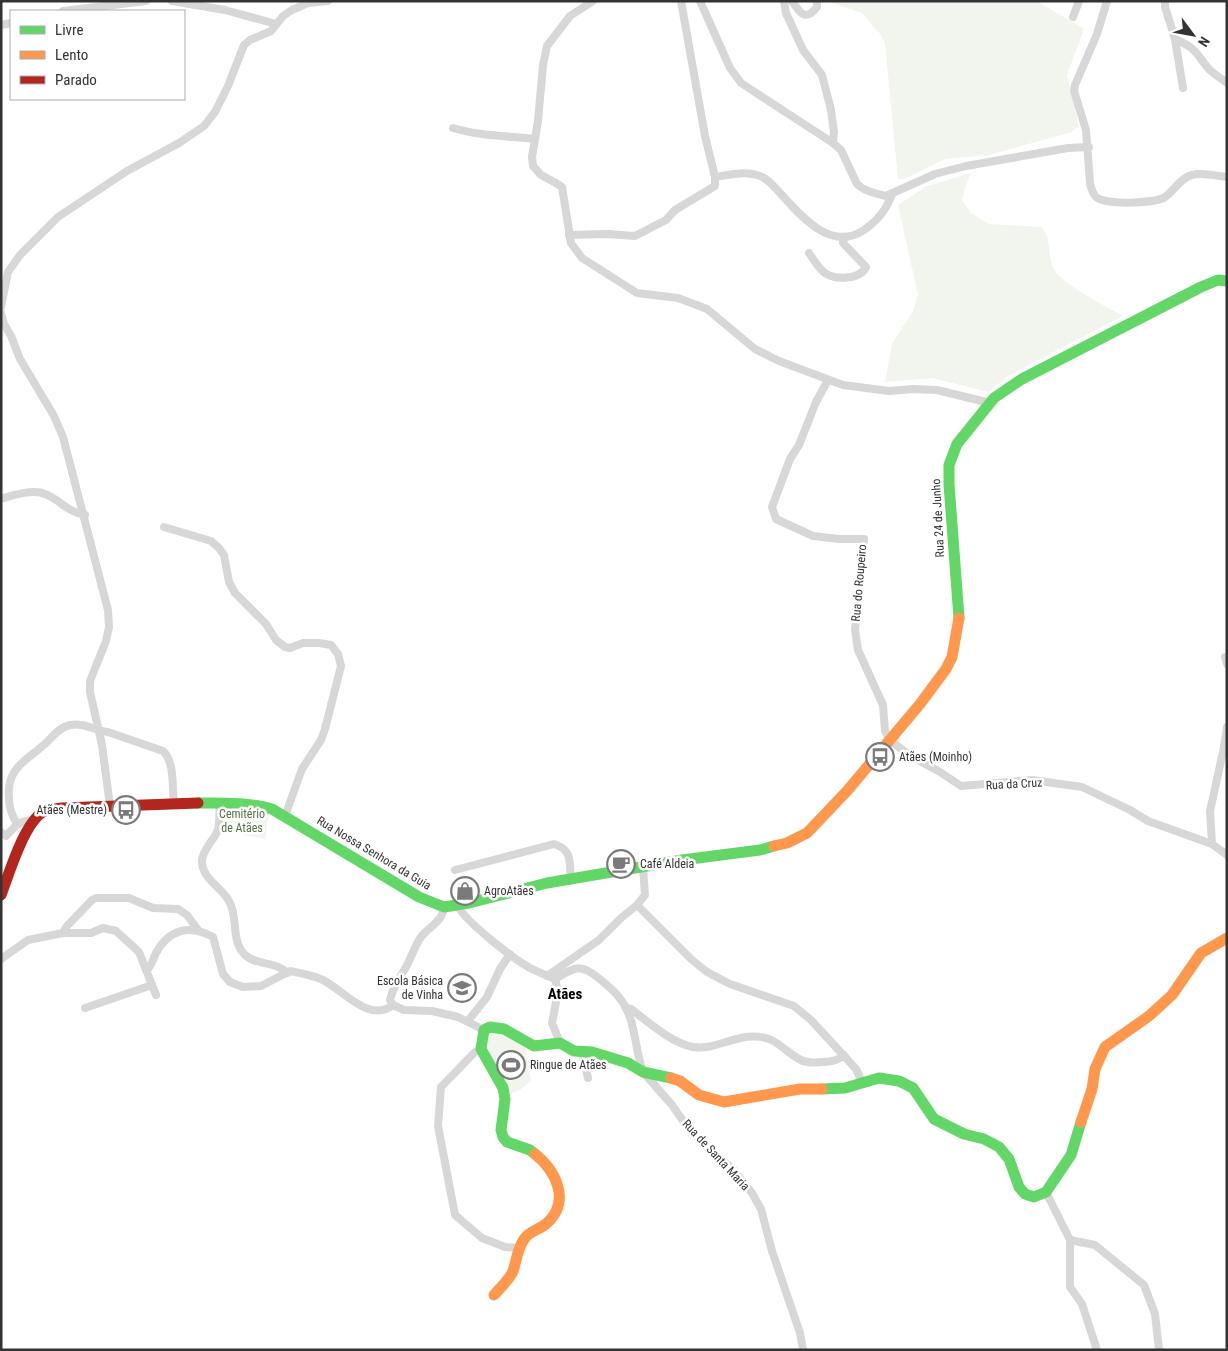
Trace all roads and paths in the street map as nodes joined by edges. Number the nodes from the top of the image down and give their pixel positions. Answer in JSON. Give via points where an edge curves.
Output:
{"nodes":[{"id":1,"x":146,"y":1,"type":"edge"},
{"id":2,"x":172,"y":1,"type":"edge"},
{"id":3,"x":328,"y":1,"type":"edge"},
{"id":4,"x":593,"y":1,"type":"edge"},
{"id":5,"x":681,"y":1,"type":"edge"},
{"id":6,"x":700,"y":1,"type":"edge"},
{"id":7,"x":784,"y":1,"type":"edge"},
{"id":8,"x":792,"y":1,"type":"edge"},
{"id":9,"x":817,"y":1,"type":"edge"},
{"id":10,"x":1079,"y":1,"type":"edge"},
{"id":11,"x":1107,"y":1,"type":"edge"},
{"id":12,"x":1165,"y":1,"type":"edge"},
{"id":13,"x":71,"y":10,"type":"edge"},
{"id":14,"x":1072,"y":17,"type":"dead end"},
{"id":15,"x":276,"y":24,"type":"junction"},
{"id":16,"x":1175,"y":39,"type":"junction"},
{"id":17,"x":1227,"y":83,"type":"edge"},
{"id":18,"x":1184,"y":88,"type":"dead end"},
{"id":19,"x":453,"y":128,"type":"dead end"},
{"id":20,"x":535,"y":139,"type":"junction"},
{"id":21,"x":833,"y":143,"type":"junction"},
{"id":22,"x":1089,"y":147,"type":"junction"},
{"id":23,"x":715,"y":177,"type":"junction"},
{"id":24,"x":1227,"y":177,"type":"edge"},
{"id":25,"x":892,"y":194,"type":"junction"},
{"id":26,"x":569,"y":235,"type":"junction"},
{"id":27,"x":844,"y":238,"type":"junction"},
{"id":28,"x":809,"y":253,"type":"dead end"},
{"id":29,"x":1227,"y":280,"type":"edge"},
{"id":30,"x":1,"y":307,"type":"edge"},
{"id":31,"x":1,"y":313,"type":"edge"},
{"id":32,"x":828,"y":380,"type":"junction"},
{"id":33,"x":990,"y":403,"type":"junction"},
{"id":34,"x":1,"y":499,"type":"edge"},
{"id":35,"x":84,"y":515,"type":"junction"},
{"id":36,"x":164,"y":527,"type":"dead end"},
{"id":37,"x":1227,"y":727,"type":"edge"},
{"id":38,"x":99,"y":731,"type":"junction"},
{"id":39,"x":890,"y":740,"type":"junction"},
{"id":40,"x":220,"y":803,"type":"junction"},
{"id":41,"x":174,"y":804,"type":"junction"},
{"id":42,"x":110,"y":806,"type":"junction"},
{"id":43,"x":284,"y":816,"type":"junction"},
{"id":44,"x":34,"y":820,"type":"junction"},
{"id":45,"x":17,"y":824,"type":"junction"},
{"id":46,"x":3,"y":836,"type":"edge"},
{"id":47,"x":1212,"y":844,"type":"junction"},
{"id":48,"x":1227,"y":855,"type":"edge"},
{"id":49,"x":643,"y":868,"type":"junction"},
{"id":50,"x":455,"y":870,"type":"dead end"},
{"id":51,"x":571,"y":879,"type":"junction"},
{"id":52,"x":1,"y":895,"type":"edge"},
{"id":53,"x":457,"y":905,"type":"junction"},
{"id":54,"x":637,"y":905,"type":"junction"},
{"id":55,"x":444,"y":906,"type":"junction"},
{"id":56,"x":198,"y":930,"type":"junction"},
{"id":57,"x":63,"y":933,"type":"junction"},
{"id":58,"x":1227,"y":938,"type":"edge"},
{"id":59,"x":510,"y":954,"type":"junction"},
{"id":60,"x":1,"y":959,"type":"edge"},
{"id":61,"x":147,"y":970,"type":"junction"},
{"id":62,"x":287,"y":973,"type":"junction"},
{"id":63,"x":551,"y":977,"type":"junction"},
{"id":64,"x":152,"y":984,"type":"junction"},
{"id":65,"x":156,"y":995,"type":"dead end"},
{"id":66,"x":393,"y":1005,"type":"junction"},
{"id":67,"x":85,"y":1008,"type":"dead end"},
{"id":68,"x":626,"y":1008,"type":"junction"},
{"id":69,"x":468,"y":1021,"type":"junction"},
{"id":70,"x":484,"y":1030,"type":"junction"},
{"id":71,"x":560,"y":1043,"type":"junction"},
{"id":72,"x":481,"y":1049,"type":"junction"},
{"id":73,"x":582,"y":1052,"type":"junction"},
{"id":74,"x":844,"y":1056,"type":"junction"},
{"id":75,"x":642,"y":1072,"type":"junction"},
{"id":76,"x":588,"y":1078,"type":"dead end"},
{"id":77,"x":863,"y":1084,"type":"junction"},
{"id":78,"x":1046,"y":1192,"type":"junction"},
{"id":79,"x":1070,"y":1240,"type":"junction"},
{"id":80,"x":520,"y":1248,"type":"junction"},
{"id":81,"x":494,"y":1295,"type":"dead end"},
{"id":82,"x":803,"y":1350,"type":"edge"},
{"id":83,"x":1097,"y":1350,"type":"edge"},
{"id":84,"x":1159,"y":1350,"type":"edge"}],
"edges":[{"from":1,"to":13,"type":"street"},
{"from":2,"to":15,"type":"street","via":[[225,10]]},
{"from":3,"to":15,"type":"street","via":[[308,3],[292,10]]},
{"from":4,"to":20,"type":"street","via":[[570,16],[547,46]]},
{"from":5,"to":23,"type":"street"},
{"from":6,"to":21,"type":"street","via":[[740,83]]},
{"from":7,"to":21,"type":"street","via":[[786,14],[803,50],[822,75],[832,118]]},
{"from":8,"to":9,"type":"street","via":[[800,13],[806,15],[817,8]]},
{"from":10,"to":14,"type":"street"},
{"from":11,"to":22,"type":"street","via":[[1074,91]]},
{"from":12,"to":16,"type":"street"},
{"from":15,"to":30,"type":"street","via":[[271,31],[244,45],[228,86],[204,126],[179,144],[127,171],[58,217],[20,256],[8,272]]},
{"from":16,"to":17,"type":"street","via":[[1189,45],[1209,69]]},
{"from":16,"to":18,"type":"street"},
{"from":19,"to":20,"type":"street"},
{"from":20,"to":26,"type":"street","via":[[533,166],[541,175],[562,187]]},
{"from":21,"to":25,"type":"street","via":[[841,150],[861,188],[877,195]]},
{"from":22,"to":24,"type":"street","via":[[1092,190],[1096,197],[1108,202],[1163,199],[1192,175]]},
{"from":22,"to":25,"type":"street","via":[[966,166],[935,174]]},
{"from":23,"to":26,"type":"street","via":[[715,186],[709,191],[635,236]]},
{"from":23,"to":27,"type":"street","via":[[758,175],[770,182],[810,223],[826,234]]},
{"from":25,"to":27,"type":"street","via":[[872,225],[856,236]]},
{"from":26,"to":32,"type":"street","via":[[582,258],[637,293],[678,298],[707,310],[755,349]]},
{"from":27,"to":28,"type":"street","via":[[843,244],[866,267],[858,275],[845,278],[825,273]]},
{"from":29,"to":33,"type":"main road","name":"Rua 24 de Junho","via":[[1202,287],[1022,379]]},
{"from":31,"to":35,"type":"street","via":[[20,359],[64,437]]},
{"from":32,"to":33,"type":"street","via":[[889,391],[937,390]]},
{"from":32,"to":39,"type":"street","name":"Rua do Roupeiro","via":[[790,459],[772,507],[776,519],[813,536],[864,539],[854,630],[858,650],[883,705],[885,730]]},
{"from":33,"to":39,"type":"main road","name":"Rua 24 de Junho","via":[[957,444],[949,465],[958,620],[952,656],[937,682]]},
{"from":34,"to":35,"type":"street","via":[[44,493],[64,507]]},
{"from":35,"to":38,"type":"street","via":[[108,610],[106,641],[90,680]]},
{"from":36,"to":43,"type":"street","via":[[211,541],[219,548],[235,593],[285,647],[319,643],[331,646],[338,654],[341,666],[325,729],[302,769]]},
{"from":37,"to":47,"type":"street","via":[[1210,811]]},
{"from":38,"to":41,"type":"street","via":[[156,748],[168,756]]},
{"from":38,"to":42,"type":"street"},
{"from":38,"to":45,"type":"street","via":[[81,724],[62,728],[14,770],[8,788],[9,803]]},
{"from":39,"to":47,"type":"street","name":"Rua da Cruz","via":[[961,786],[1032,780],[1082,787],[1162,827]]},
{"from":39,"to":49,"type":"main road","name":"Rua Nossa Senhora da Guia","via":[[807,833],[787,843],[760,850]]},
{"from":40,"to":41,"type":"main road","name":"Rua Nossa Senhora da Guia"},
{"from":40,"to":43,"type":"main road","name":"Rua Nossa Senhora da Guia","via":[[272,808]]},
{"from":40,"to":62,"type":"street","via":[[218,828],[202,860],[203,869],[228,899],[234,912],[237,942],[245,955],[282,968]]},
{"from":41,"to":42,"type":"main road","name":"Rua Nossa Senhora da Guia"},
{"from":42,"to":44,"type":"main road","name":"Rua Nossa Senhora da Guia","via":[[51,810]]},
{"from":43,"to":55,"type":"main road","name":"Rua Nossa Senhora da Guia","via":[[419,897]]},
{"from":44,"to":45,"type":"street"},
{"from":44,"to":52,"type":"main road"},
{"from":45,"to":46,"type":"street"},
{"from":47,"to":48,"type":"street","name":"Rua da Cruz"},
{"from":49,"to":51,"type":"main road","name":"Rua Nossa Senhora da Guia"},
{"from":49,"to":54,"type":"street","via":[[645,895]]},
{"from":50,"to":51,"type":"street","via":[[554,844],[564,847],[568,853]]},
{"from":51,"to":53,"type":"main road","name":"Rua Nossa Senhora da Guia"},
{"from":53,"to":55,"type":"main road","name":"Rua Nossa Senhora da Guia"},
{"from":53,"to":59,"type":"street","via":[[465,917]]},
{"from":54,"to":63,"type":"street"},
{"from":54,"to":74,"type":"street","via":[[707,972],[730,984],[794,1006]]},
{"from":55,"to":66,"type":"street","via":[[444,913],[416,945],[392,990],[390,1000]]},
{"from":56,"to":57,"type":"street","via":[[178,909],[153,908],[129,898],[96,898]]},
{"from":56,"to":61,"type":"street","via":[[176,932],[166,938]]},
{"from":56,"to":62,"type":"street","via":[[213,937],[223,974],[230,982],[243,988],[261,986]]},
{"from":57,"to":60,"type":"street","via":[[28,940]]},
{"from":57,"to":61,"type":"street","via":[[91,933],[103,928],[116,931],[139,952]]},
{"from":58,"to":78,"type":"main road","via":[[1201,953],[1172,995],[1149,1016],[1105,1047],[1095,1069],[1071,1155]]},
{"from":59,"to":63,"type":"street","via":[[529,968]]},
{"from":59,"to":69,"type":"street","via":[[487,997]]},
{"from":61,"to":64,"type":"street"},
{"from":62,"to":66,"type":"street","via":[[302,973],[322,979],[370,1010],[381,1012]]},
{"from":63,"to":68,"type":"street","name":"Rua de Santa Maria","via":[[582,967],[618,996]]},
{"from":63,"to":71,"type":"street","via":[[558,992],[552,1023]]},
{"from":64,"to":65,"type":"street"},
{"from":64,"to":67,"type":"street"},
{"from":66,"to":69,"type":"street","via":[[404,1010],[432,1012]]},
{"from":68,"to":74,"type":"street","via":[[665,1034],[694,1047],[750,1036],[772,1040],[806,1062],[828,1062]]},
{"from":68,"to":75,"type":"street","name":"Rua de Santa Maria"},
{"from":69,"to":70,"type":"street"},
{"from":70,"to":71,"type":"main road","via":[[490,1027],[504,1029],[534,1046]]},
{"from":70,"to":72,"type":"main road"},
{"from":71,"to":73,"type":"main road"},
{"from":72,"to":80,"type":"main road","via":[[503,1088],[503,1137],[507,1142],[538,1155],[558,1183],[558,1208],[547,1223],[525,1237]]},
{"from":72,"to":80,"type":"street","via":[[441,1087],[438,1126],[453,1206],[455,1215],[482,1238],[505,1247]]},
{"from":73,"to":75,"type":"main road","via":[[628,1062]]},
{"from":73,"to":76,"type":"street"},
{"from":74,"to":77,"type":"street","via":[[856,1069]]},
{"from":75,"to":77,"type":"main road","via":[[680,1081],[699,1094],[724,1102],[800,1089],[845,1088]]},
{"from":75,"to":82,"type":"street","name":"Rua de Santa Maria","via":[[688,1128],[732,1168],[752,1193],[761,1209]]},
{"from":77,"to":78,"type":"main road","via":[[880,1078],[899,1081],[913,1088],[934,1118],[964,1134],[984,1138],[999,1148],[1010,1160],[1019,1187],[1025,1194],[1034,1197]]},
{"from":78,"to":79,"type":"street"},
{"from":79,"to":83,"type":"street","via":[[1070,1287],[1082,1304]]},
{"from":79,"to":84,"type":"street","via":[[1095,1245],[1144,1285],[1156,1314]]},
{"from":80,"to":81,"type":"main road","via":[[513,1272]]}]}
